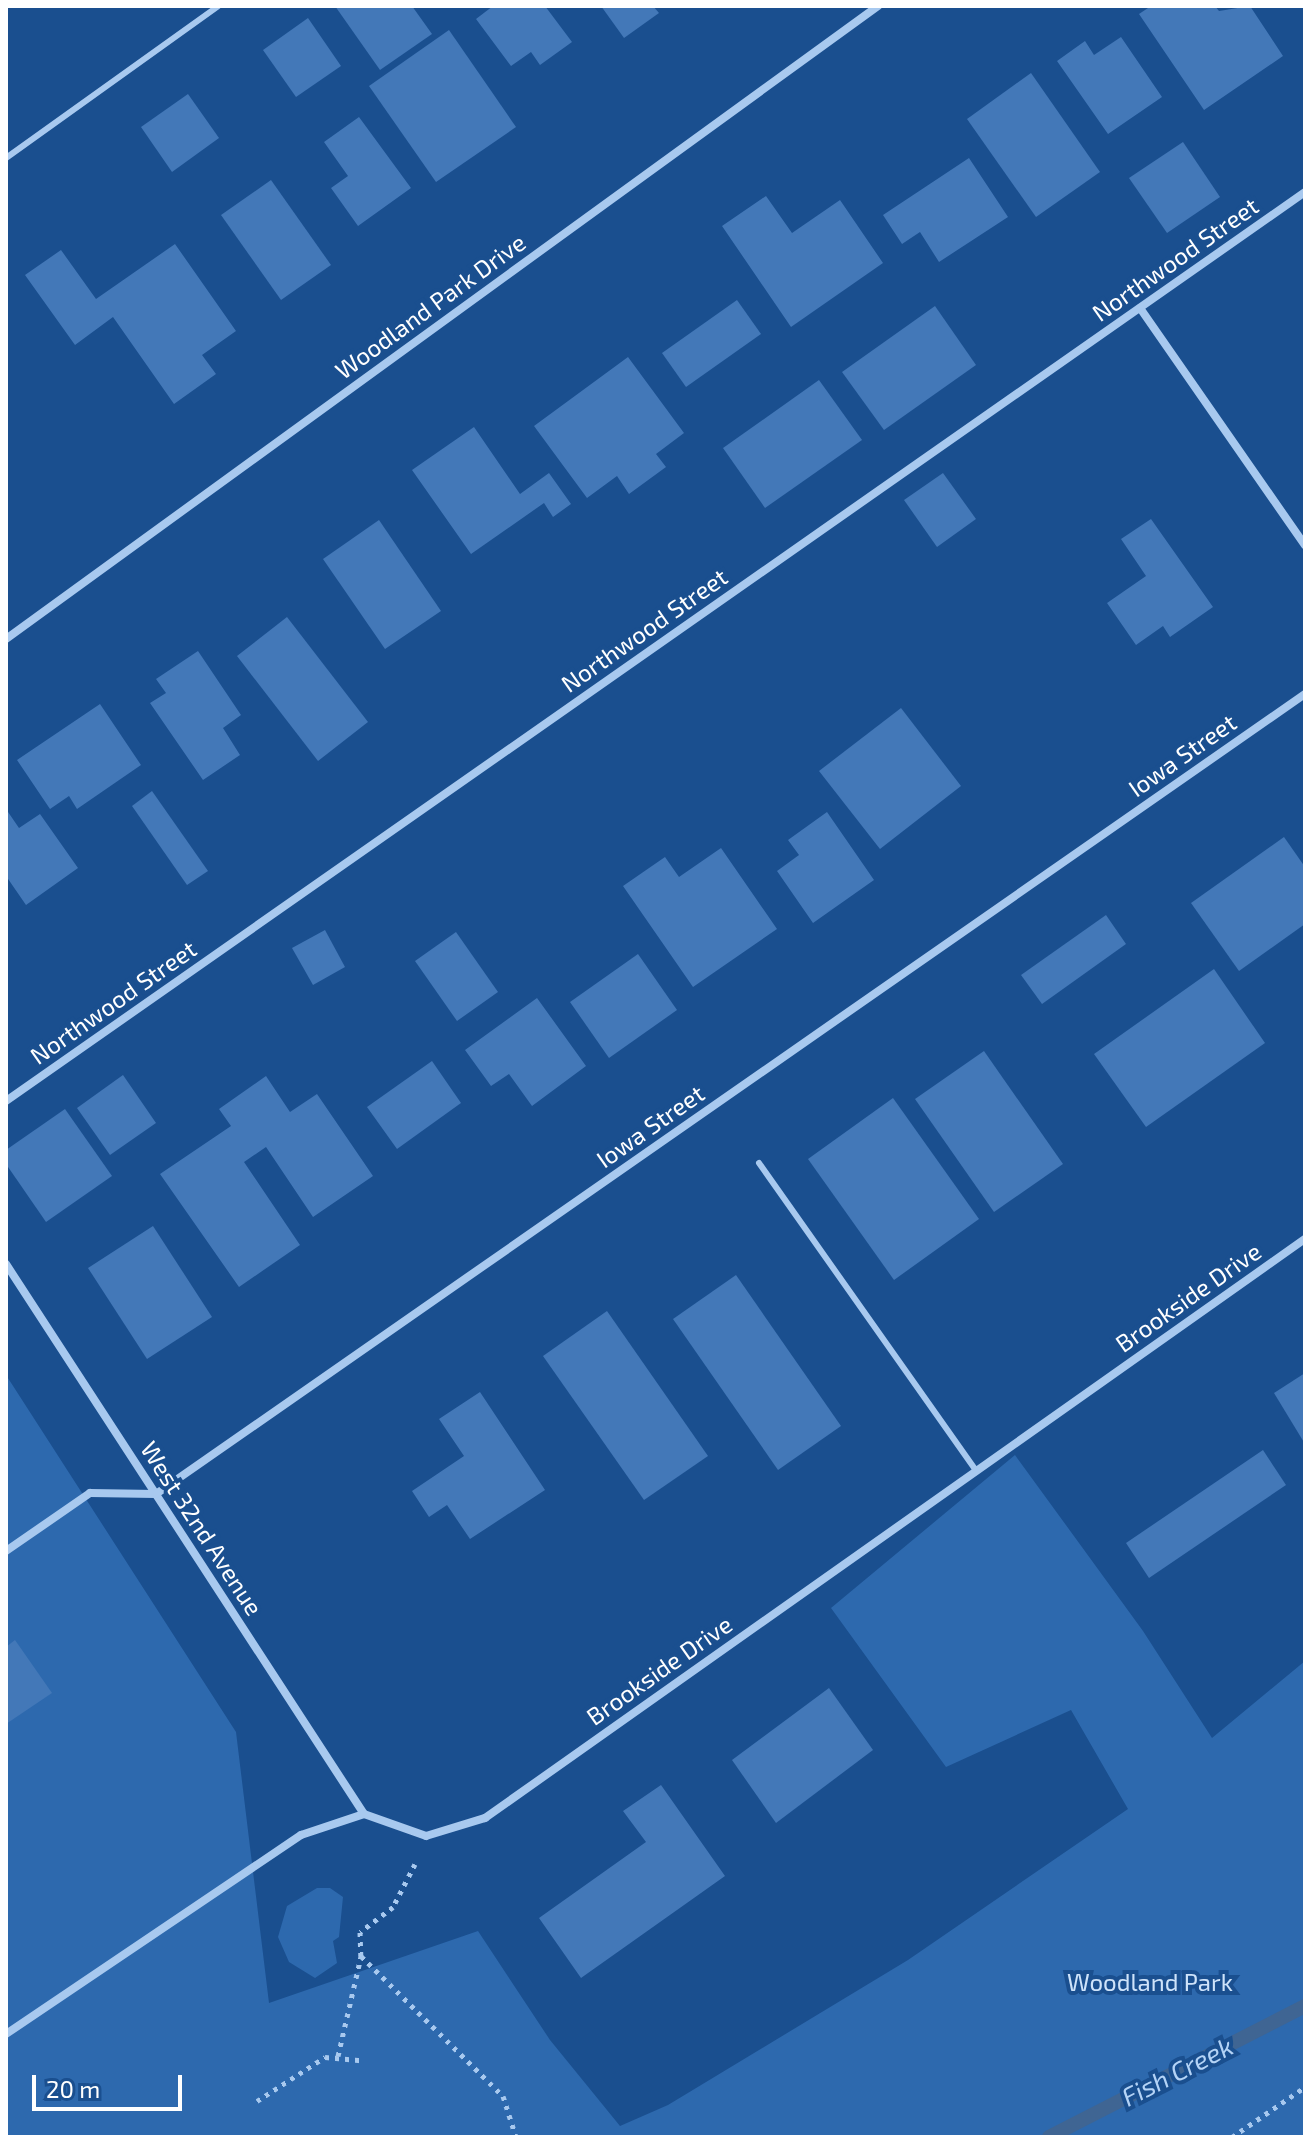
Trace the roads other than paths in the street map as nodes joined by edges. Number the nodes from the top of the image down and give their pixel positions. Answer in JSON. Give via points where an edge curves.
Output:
{"nodes":[{"id":1,"x":218,"y":6,"type":"edge"},
{"id":2,"x":878,"y":6,"type":"edge"},
{"id":3,"x":6,"y":158,"type":"edge"},
{"id":4,"x":1305,"y":192,"type":"edge"},
{"id":5,"x":1140,"y":308,"type":"junction"},
{"id":6,"x":1305,"y":545,"type":"edge"},
{"id":7,"x":6,"y":639,"type":"edge"},
{"id":8,"x":1305,"y":694,"type":"edge"},
{"id":9,"x":6,"y":1101,"type":"edge"},
{"id":10,"x":759,"y":1163,"type":"dead end"},
{"id":11,"x":1305,"y":1239,"type":"edge"},
{"id":12,"x":6,"y":1264,"type":"edge"},
{"id":13,"x":976,"y":1471,"type":"junction"},
{"id":14,"x":156,"y":1494,"type":"junction"},
{"id":15,"x":6,"y":1551,"type":"edge"},
{"id":16,"x":364,"y":1814,"type":"junction"},
{"id":17,"x":6,"y":2034,"type":"edge"}],
"edges":[{"from":1,"to":3,"type":"lane"},
{"from":2,"to":7,"type":"street","name":"Woodland Park Drive"},
{"from":4,"to":5,"type":"street","name":"Northwood Street"},
{"from":5,"to":6,"type":"street"},
{"from":5,"to":9,"type":"street","name":"Northwood Street"},
{"from":8,"to":14,"type":"street","name":"Iowa Street"},
{"from":10,"to":13,"type":"lane"},
{"from":11,"to":13,"type":"street","name":"Brookside Drive"},
{"from":12,"to":14,"type":"street","name":"West 32nd Avenue"},
{"from":13,"to":16,"type":"street","name":"Brookside Drive","via":[[485,1818],[426,1836]]},
{"from":14,"to":15,"type":"street","via":[[90,1493]]},
{"from":14,"to":16,"type":"street","name":"West 32nd Avenue"},
{"from":16,"to":17,"type":"street","via":[[301,1835]]}]}
